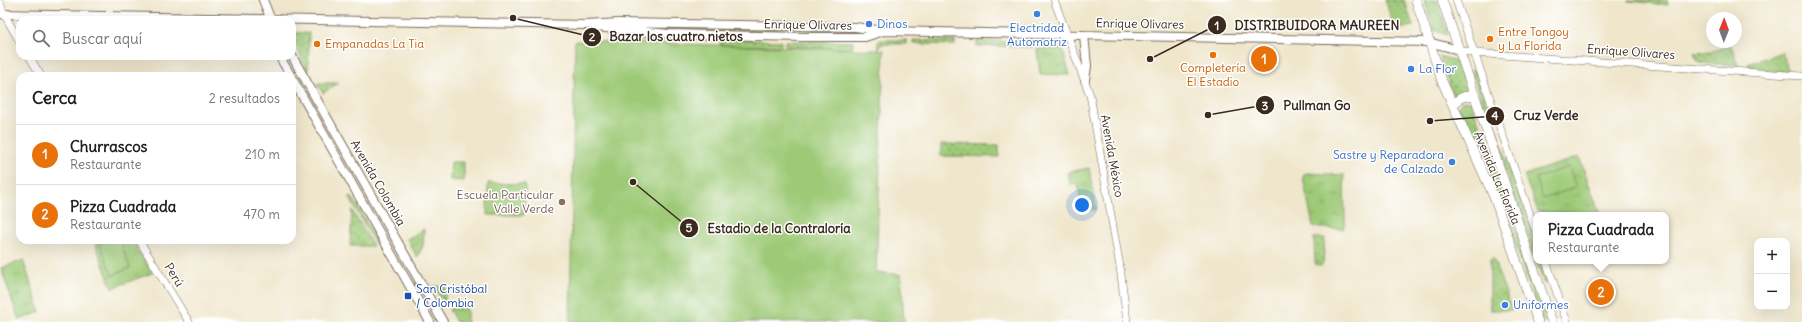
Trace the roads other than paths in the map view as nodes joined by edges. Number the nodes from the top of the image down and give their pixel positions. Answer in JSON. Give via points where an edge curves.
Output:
{"nodes":[{"id":1,"x":263,"y":0,"type":"edge"},
{"id":2,"x":1054,"y":0,"type":"edge"},
{"id":3,"x":1416,"y":0,"type":"edge"},
{"id":4,"x":1442,"y":0,"type":"edge"},
{"id":5,"x":1456,"y":0,"type":"edge"},
{"id":6,"x":0,"y":4,"type":"edge"},
{"id":7,"x":2,"y":14,"type":"edge"},
{"id":8,"x":91,"y":16,"type":"edge"},
{"id":9,"x":269,"y":16,"type":"edge"},
{"id":10,"x":296,"y":20,"type":"edge"},
{"id":11,"x":1066,"y":35,"type":"junction"},
{"id":12,"x":1084,"y":35,"type":"junction"},
{"id":13,"x":16,"y":36,"type":"edge"},
{"id":14,"x":1428,"y":42,"type":"junction"},
{"id":15,"x":1459,"y":50,"type":"junction"},
{"id":16,"x":1474,"y":53,"type":"junction"},
{"id":17,"x":31,"y":60,"type":"edge"},
{"id":18,"x":281,"y":60,"type":"edge"},
{"id":19,"x":294,"y":60,"type":"edge"},
{"id":20,"x":39,"y":72,"type":"edge"},
{"id":21,"x":288,"y":72,"type":"edge"},
{"id":22,"x":1802,"y":76,"type":"edge"},
{"id":23,"x":1085,"y":80,"type":"junction"},
{"id":24,"x":296,"y":86,"type":"edge"},
{"id":25,"x":1475,"y":98,"type":"junction"},
{"id":26,"x":1453,"y":106,"type":"junction"},
{"id":27,"x":1533,"y":223,"type":"edge"},
{"id":28,"x":142,"y":244,"type":"edge"},
{"id":29,"x":1547,"y":264,"type":"edge"},
{"id":30,"x":189,"y":322,"type":"edge"},
{"id":31,"x":430,"y":322,"type":"edge"},
{"id":32,"x":443,"y":322,"type":"edge"},
{"id":33,"x":1127,"y":322,"type":"edge"},
{"id":34,"x":1538,"y":322,"type":"edge"},
{"id":35,"x":1552,"y":322,"type":"edge"},
{"id":36,"x":1567,"y":322,"type":"edge"}],
"edges":[{"from":1,"to":9,"type":"main road"},
{"from":2,"to":11,"type":"street","name":"Avenida México"},
{"from":3,"to":14,"type":"main road","name":"Avenida La Florida"},
{"from":4,"to":15,"type":"main road","name":"Avenida La Florida"},
{"from":5,"to":16,"type":"street","name":"Avenida La Florida"},
{"from":6,"to":7,"type":"street"},
{"from":7,"to":8,"type":"main road","name":"Enrique Olivares"},
{"from":7,"to":13,"type":"street"},
{"from":10,"to":11,"type":"main road","name":"Enrique Olivares","via":[[586,25],[669,23]]},
{"from":11,"to":12,"type":"main road","name":"Enrique Olivares"},
{"from":11,"to":23,"type":"street","name":"Avenida México"},
{"from":12,"to":14,"type":"main road","name":"Enrique Olivares"},
{"from":12,"to":23,"type":"main road","via":[[1087,66]]},
{"from":14,"to":15,"type":"main road","name":"Enrique Olivares"},
{"from":14,"to":26,"type":"main road","name":"Avenida La Florida"},
{"from":15,"to":16,"type":"street","name":"Enrique Olivares"},
{"from":15,"to":25,"type":"main road","name":"Avenida La Florida"},
{"from":16,"to":22,"type":"street","name":"Enrique Olivares"},
{"from":16,"to":27,"type":"street","name":"Avenida La Florida"},
{"from":17,"to":20,"type":"street"},
{"from":18,"to":21,"type":"main road","name":"Avenida Colombia"},
{"from":19,"to":32,"type":"main road","name":"Avenida Colombia"},
{"from":23,"to":33,"type":"street","name":"Avenida México","via":[[1114,231]]},
{"from":24,"to":31,"type":"main road","name":"Avenida Colombia"},
{"from":25,"to":26,"type":"main road","via":[[1462,97]]},
{"from":25,"to":35,"type":"main road","name":"Avenida La Florida"},
{"from":26,"to":34,"type":"main road","name":"Avenida La Florida","via":[[1494,197]]},
{"from":28,"to":30,"type":"street","name":"Perú"},
{"from":29,"to":36,"type":"street"}]}
